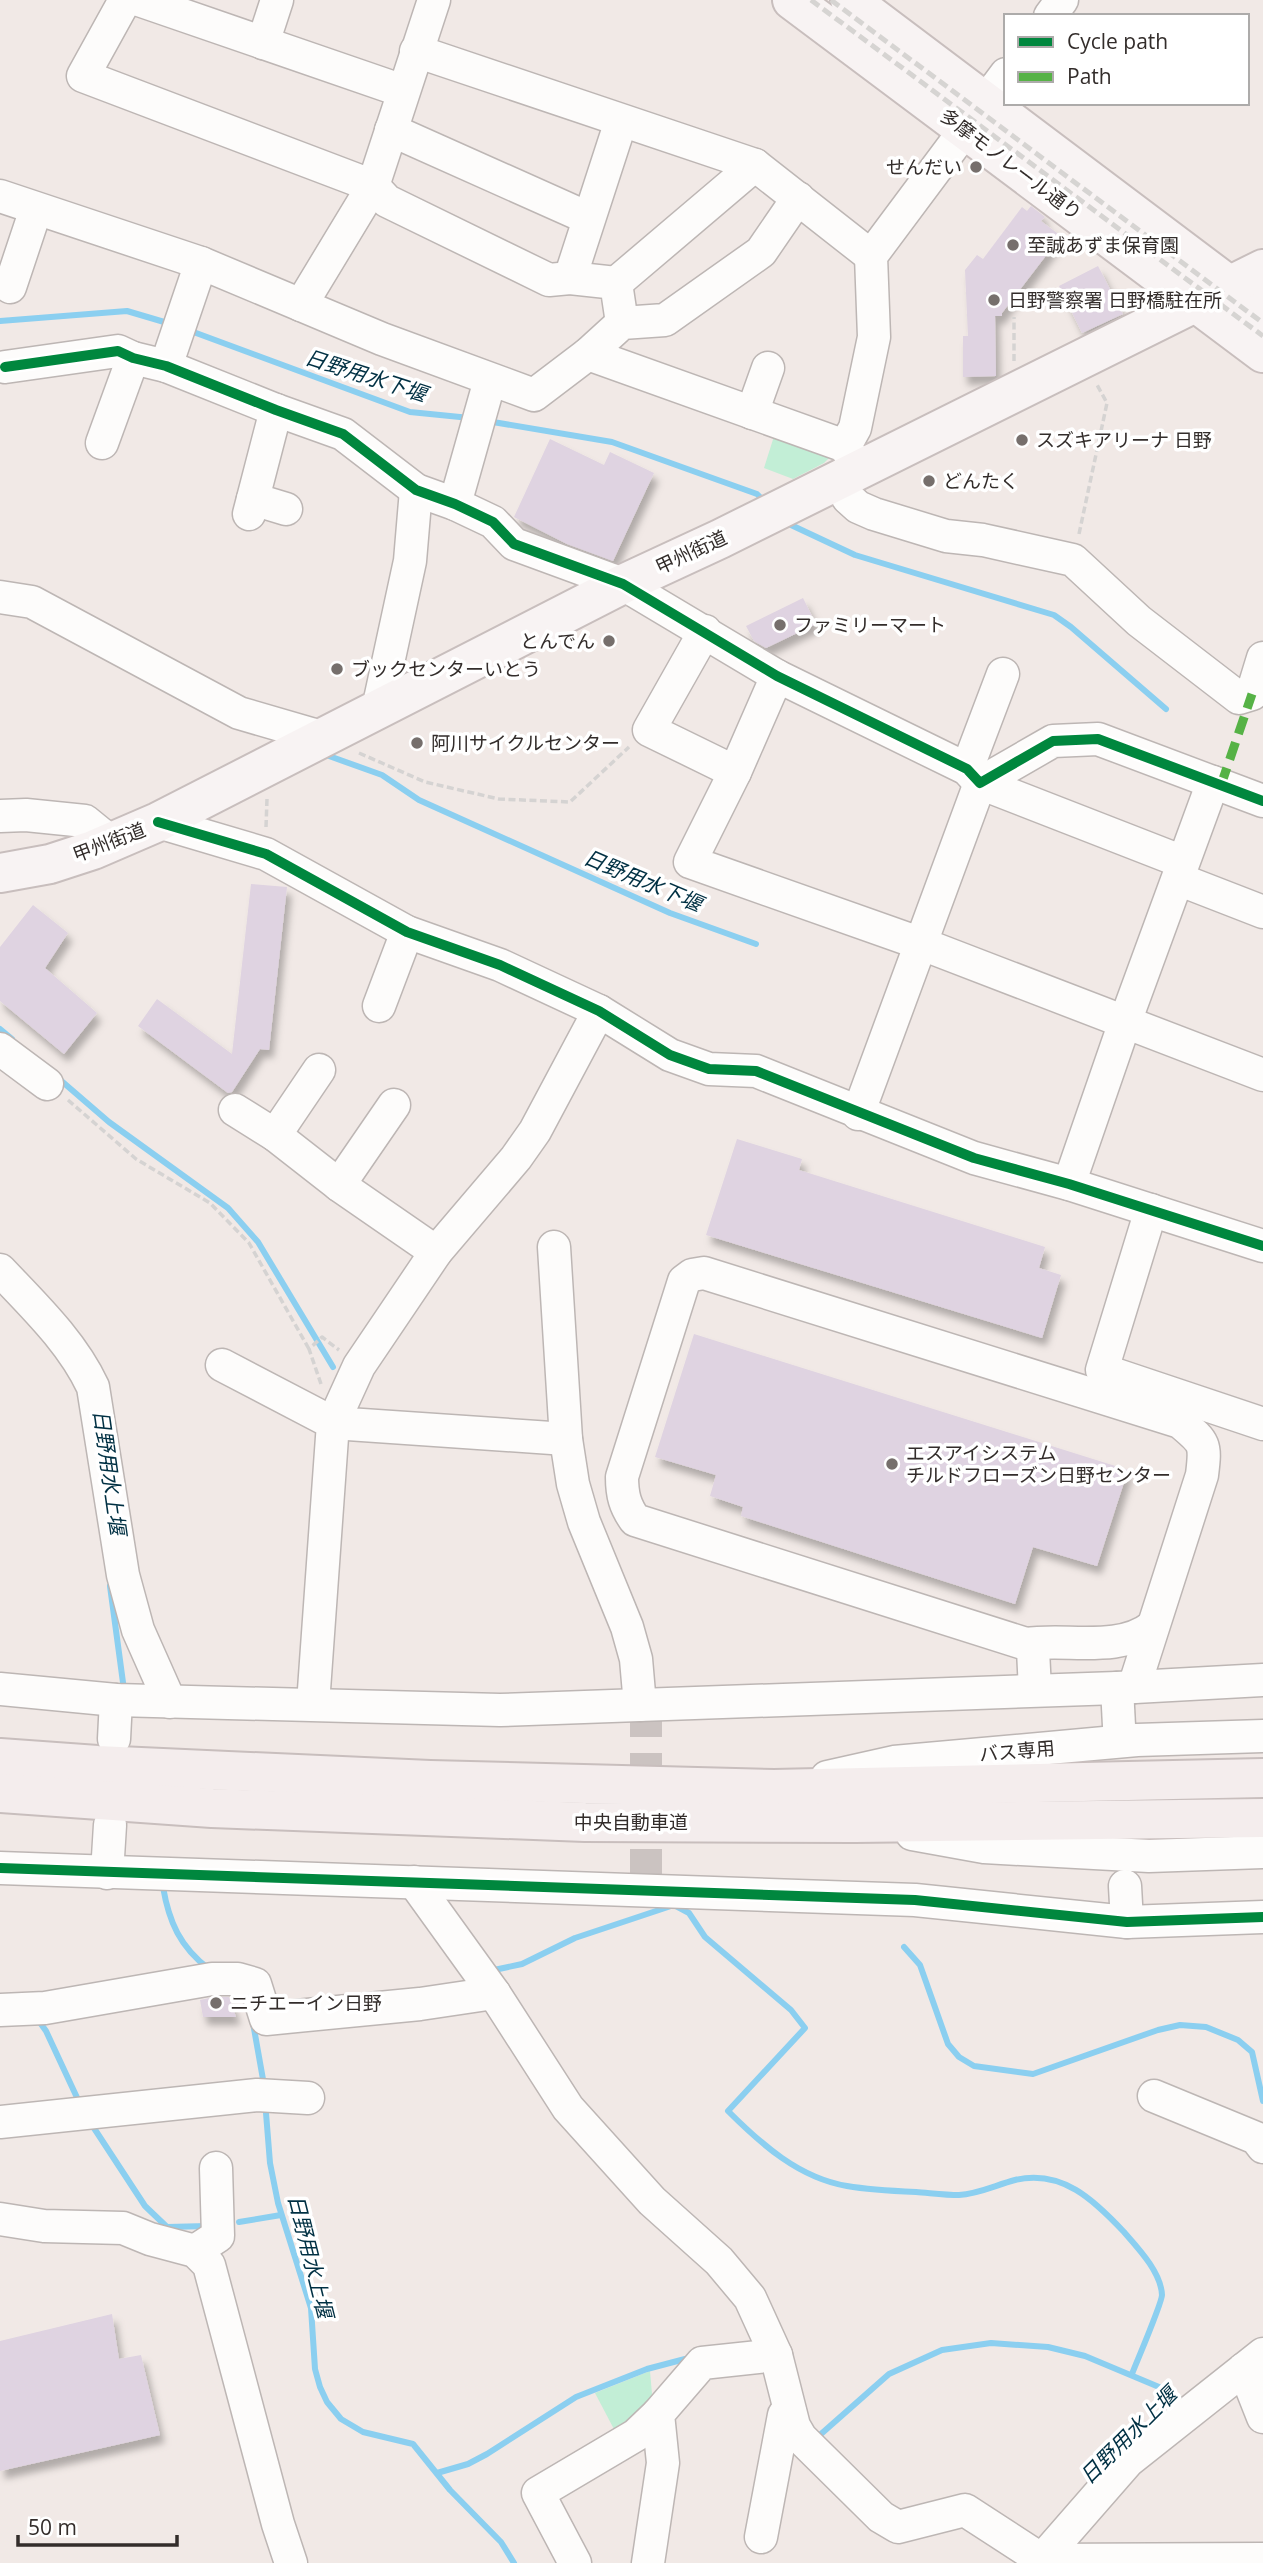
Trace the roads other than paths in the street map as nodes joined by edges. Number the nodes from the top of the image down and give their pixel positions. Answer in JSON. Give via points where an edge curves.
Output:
{"nodes":[{"id":1,"x":125,"y":0,"type":"edge"},
{"id":2,"x":139,"y":0,"type":"edge"},
{"id":3,"x":277,"y":0,"type":"edge"},
{"id":4,"x":792,"y":0,"type":"edge"},
{"id":5,"x":850,"y":0,"type":"edge"},
{"id":6,"x":429,"y":1,"type":"edge"},
{"id":7,"x":263,"y":43,"type":"junction"},
{"id":8,"x":416,"y":51,"type":"junction"},
{"id":9,"x":403,"y":91,"type":"junction"},
{"id":10,"x":985,"y":102,"type":"edge"},
{"id":11,"x":621,"y":121,"type":"junction"},
{"id":12,"x":391,"y":130,"type":"junction"},
{"id":13,"x":755,"y":165,"type":"junction"},
{"id":14,"x":373,"y":186,"type":"junction"},
{"id":15,"x":0,"y":196,"type":"edge"},
{"id":16,"x":799,"y":198,"type":"junction"},
{"id":17,"x":36,"y":209,"type":"junction"},
{"id":18,"x":588,"y":218,"type":"junction"},
{"id":19,"x":871,"y":256,"type":"junction"},
{"id":20,"x":201,"y":263,"type":"junction"},
{"id":21,"x":1263,"y":269,"type":"edge"},
{"id":22,"x":570,"y":278,"type":"junction"},
{"id":23,"x":616,"y":283,"type":"junction"},
{"id":24,"x":1229,"y":286,"type":"junction"},
{"id":25,"x":10,"y":287,"type":"dead end"},
{"id":26,"x":1194,"y":303,"type":"junction"},
{"id":27,"x":301,"y":305,"type":"junction"},
{"id":28,"x":1263,"y":311,"type":"edge"},
{"id":29,"x":622,"y":323,"type":"junction"},
{"id":30,"x":1263,"y":353,"type":"edge"},
{"id":31,"x":588,"y":354,"type":"junction"},
{"id":32,"x":133,"y":358,"type":"junction"},
{"id":33,"x":166,"y":366,"type":"junction"},
{"id":34,"x":5,"y":367,"type":"dead end"},
{"id":35,"x":768,"y":368,"type":"dead end"},
{"id":36,"x":490,"y":380,"type":"junction"},
{"id":37,"x":276,"y":410,"type":"junction"},
{"id":38,"x":752,"y":413,"type":"junction"},
{"id":39,"x":102,"y":443,"type":"dead end"},
{"id":40,"x":847,"y":465,"type":"junction"},
{"id":41,"x":416,"y":490,"type":"junction"},
{"id":42,"x":455,"y":504,"type":"junction"},
{"id":43,"x":286,"y":509,"type":"dead end"},
{"id":44,"x":623,"y":584,"type":"junction"},
{"id":45,"x":0,"y":597,"type":"edge"},
{"id":46,"x":705,"y":631,"type":"junction"},
{"id":47,"x":1263,"y":658,"type":"edge"},
{"id":48,"x":1003,"y":674,"type":"dead end"},
{"id":49,"x":776,"y":676,"type":"junction"},
{"id":50,"x":378,"y":709,"type":"junction"},
{"id":51,"x":325,"y":738,"type":"junction"},
{"id":52,"x":735,"y":772,"type":"junction"},
{"id":53,"x":973,"y":776,"type":"junction"},
{"id":54,"x":1213,"y":782,"type":"junction"},
{"id":55,"x":1263,"y":801,"type":"edge"},
{"id":56,"x":0,"y":816,"type":"edge"},
{"id":57,"x":158,"y":822,"type":"junction"},
{"id":58,"x":112,"y":843,"type":"junction"},
{"id":59,"x":1180,"y":871,"type":"junction"},
{"id":60,"x":0,"y":873,"type":"edge"},
{"id":61,"x":1263,"y":912,"type":"edge"},
{"id":62,"x":407,"y":932,"type":"junction"},
{"id":63,"x":922,"y":944,"type":"junction"},
{"id":64,"x":379,"y":1006,"type":"dead end"},
{"id":65,"x":599,"y":1011,"type":"junction"},
{"id":66,"x":1125,"y":1022,"type":"junction"},
{"id":67,"x":0,"y":1049,"type":"edge"},
{"id":68,"x":319,"y":1070,"type":"dead end"},
{"id":69,"x":1263,"y":1075,"type":"edge"},
{"id":70,"x":47,"y":1084,"type":"road end"},
{"id":71,"x":394,"y":1105,"type":"dead end"},
{"id":72,"x":235,"y":1110,"type":"dead end"},
{"id":73,"x":858,"y":1114,"type":"junction"},
{"id":74,"x":275,"y":1135,"type":"junction"},
{"id":75,"x":1069,"y":1184,"type":"junction"},
{"id":76,"x":339,"y":1185,"type":"junction"},
{"id":77,"x":1151,"y":1210,"type":"junction"},
{"id":78,"x":1263,"y":1246,"type":"edge"},
{"id":79,"x":554,"y":1247,"type":"dead end"},
{"id":80,"x":436,"y":1252,"type":"junction"},
{"id":81,"x":0,"y":1270,"type":"edge"},
{"id":82,"x":222,"y":1365,"type":"dead end"},
{"id":83,"x":333,"y":1423,"type":"junction"},
{"id":84,"x":1263,"y":1424,"type":"edge"},
{"id":85,"x":566,"y":1439,"type":"junction"},
{"id":86,"x":1152,"y":1627,"type":"junction"},
{"id":87,"x":1027,"y":1644,"type":"junction"},
{"id":88,"x":1263,"y":1680,"type":"edge"},
{"id":89,"x":1126,"y":1687,"type":"junction"},
{"id":90,"x":0,"y":1689,"type":"edge"},
{"id":91,"x":1035,"y":1690,"type":"junction"},
{"id":92,"x":116,"y":1700,"type":"junction"},
{"id":93,"x":170,"y":1702,"type":"junction"},
{"id":94,"x":313,"y":1704,"type":"junction"},
{"id":95,"x":640,"y":1705,"type":"junction"},
{"id":96,"x":1119,"y":1726,"type":"dead end"},
{"id":97,"x":1263,"y":1736,"type":"edge"},
{"id":98,"x":114,"y":1739,"type":"dead end"},
{"id":99,"x":0,"y":1758,"type":"edge"},
{"id":100,"x":1263,"y":1778,"type":"edge"},
{"id":101,"x":774,"y":1788,"type":"junction"},
{"id":102,"x":0,"y":1793,"type":"edge"},
{"id":103,"x":1263,"y":1818,"type":"edge"},
{"id":104,"x":855,"y":1823,"type":"junction"},
{"id":105,"x":110,"y":1825,"type":"dead end"},
{"id":106,"x":1263,"y":1852,"type":"edge"},
{"id":107,"x":0,"y":1868,"type":"edge"},
{"id":108,"x":107,"y":1873,"type":"junction"},
{"id":109,"x":414,"y":1882,"type":"junction"},
{"id":110,"x":1125,"y":1886,"type":"dead end"},
{"id":111,"x":1263,"y":1917,"type":"edge"},
{"id":112,"x":1127,"y":1922,"type":"junction"},
{"id":113,"x":494,"y":1993,"type":"junction"},
{"id":114,"x":0,"y":2010,"type":"edge"},
{"id":115,"x":1154,"y":2096,"type":"dead end"},
{"id":116,"x":295,"y":2107,"type":"dead end"},
{"id":117,"x":0,"y":2122,"type":"edge"},
{"id":118,"x":1263,"y":2147,"type":"edge"},
{"id":119,"x":216,"y":2168,"type":"dead end"},
{"id":120,"x":0,"y":2219,"type":"edge"},
{"id":121,"x":195,"y":2251,"type":"junction"},
{"id":122,"x":776,"y":2354,"type":"junction"},
{"id":123,"x":1254,"y":2362,"type":"edge"},
{"id":124,"x":790,"y":2412,"type":"junction"},
{"id":125,"x":658,"y":2414,"type":"junction"},
{"id":126,"x":1263,"y":2417,"type":"edge"},
{"id":127,"x":761,"y":2537,"type":"dead end"},
{"id":128,"x":1037,"y":2558,"type":"edge"},
{"id":129,"x":1263,"y":2559,"type":"edge"},
{"id":130,"x":291,"y":2563,"type":"edge"},
{"id":131,"x":575,"y":2563,"type":"edge"},
{"id":132,"x":648,"y":2563,"type":"edge"}],
"edges":[{"from":1,"to":14,"type":"street","via":[[83,76]]},
{"from":2,"to":7,"type":"street"},
{"from":3,"to":7,"type":"street"},
{"from":4,"to":10,"type":"main road","name":"多摩モノレール通り"},
{"from":5,"to":10,"type":"main road","name":"多摩モノレール通り"},
{"from":6,"to":8,"type":"street"},
{"from":7,"to":9,"type":"street"},
{"from":8,"to":9,"type":"street"},
{"from":8,"to":11,"type":"street"},
{"from":9,"to":12,"type":"street"},
{"from":10,"to":19,"type":"street"},
{"from":10,"to":24,"type":"main road","name":"多摩モノレール通り"},
{"from":10,"to":26,"type":"main road","name":"多摩モノレール通り"},
{"from":11,"to":13,"type":"street"},
{"from":11,"to":18,"type":"street"},
{"from":12,"to":14,"type":"street"},
{"from":12,"to":18,"type":"street"},
{"from":13,"to":16,"type":"street"},
{"from":13,"to":23,"type":"street"},
{"from":14,"to":22,"type":"street","via":[[387,201],[549,280]]},
{"from":14,"to":27,"type":"street"},
{"from":15,"to":17,"type":"street"},
{"from":16,"to":19,"type":"street"},
{"from":16,"to":29,"type":"street","via":[[761,252],[665,320]]},
{"from":17,"to":20,"type":"street"},
{"from":17,"to":25,"type":"street"},
{"from":18,"to":22,"type":"street"},
{"from":19,"to":40,"type":"street","via":[[874,337]]},
{"from":20,"to":27,"type":"street"},
{"from":20,"to":33,"type":"street"},
{"from":21,"to":24,"type":"main road","name":"甲州街道"},
{"from":22,"to":23,"type":"street"},
{"from":23,"to":29,"type":"street"},
{"from":24,"to":26,"type":"main road","name":"甲州街道"},
{"from":24,"to":28,"type":"main road","name":"多摩モノレール通り"},
{"from":26,"to":30,"type":"main road","name":"多摩モノレール通り"},
{"from":26,"to":40,"type":"main road","name":"甲州街道"},
{"from":27,"to":36,"type":"street"},
{"from":29,"to":31,"type":"street"},
{"from":31,"to":36,"type":"street","via":[[534,395]]},
{"from":31,"to":38,"type":"street"},
{"from":32,"to":33,"type":"street"},
{"from":32,"to":34,"type":"street","via":[[118,351]]},
{"from":32,"to":39,"type":"street"},
{"from":33,"to":37,"type":"street"},
{"from":35,"to":38,"type":"street"},
{"from":36,"to":42,"type":"street"},
{"from":37,"to":41,"type":"street","via":[[343,434]]},
{"from":37,"to":43,"type":"street","via":[[251,507]]},
{"from":38,"to":40,"type":"street"},
{"from":40,"to":44,"type":"main road","name":"甲州街道"},
{"from":40,"to":47,"type":"street","via":[[848,498],[874,514],[946,536],[1073,560],[1139,621],[1239,698],[1252,694]]},
{"from":41,"to":42,"type":"street"},
{"from":41,"to":50,"type":"street","via":[[410,561]]},
{"from":42,"to":44,"type":"street","via":[[493,522],[514,544]]},
{"from":44,"to":46,"type":"street"},
{"from":44,"to":50,"type":"main road","name":"甲州街道"},
{"from":45,"to":51,"type":"street","via":[[32,603],[239,713]]},
{"from":46,"to":49,"type":"street"},
{"from":46,"to":52,"type":"street","via":[[649,730]]},
{"from":48,"to":53,"type":"street"},
{"from":49,"to":52,"type":"street"},
{"from":49,"to":53,"type":"street"},
{"from":50,"to":51,"type":"main road","name":"甲州街道"},
{"from":51,"to":57,"type":"main road","name":"甲州街道"},
{"from":52,"to":63,"type":"street","via":[[690,862]]},
{"from":53,"to":54,"type":"street","via":[[1053,741],[1098,739]]},
{"from":53,"to":59,"type":"street"},
{"from":53,"to":63,"type":"street"},
{"from":54,"to":55,"type":"street"},
{"from":54,"to":59,"type":"street"},
{"from":56,"to":58,"type":"street","via":[[85,821]]},
{"from":57,"to":58,"type":"main road","name":"甲州街道"},
{"from":57,"to":62,"type":"street","via":[[266,854]]},
{"from":58,"to":60,"type":"main road","name":"甲州街道"},
{"from":59,"to":61,"type":"street"},
{"from":59,"to":66,"type":"street"},
{"from":62,"to":64,"type":"street"},
{"from":62,"to":65,"type":"street","via":[[500,965]]},
{"from":63,"to":66,"type":"street"},
{"from":63,"to":73,"type":"street"},
{"from":65,"to":73,"type":"street","via":[[670,1055],[709,1069],[756,1071]]},
{"from":65,"to":80,"type":"street","via":[[535,1131]]},
{"from":66,"to":69,"type":"street"},
{"from":66,"to":75,"type":"street"},
{"from":67,"to":70,"type":"street"},
{"from":68,"to":74,"type":"street"},
{"from":71,"to":76,"type":"street"},
{"from":72,"to":74,"type":"street"},
{"from":73,"to":75,"type":"street","via":[[974,1158]]},
{"from":74,"to":76,"type":"street"},
{"from":75,"to":77,"type":"street"},
{"from":76,"to":80,"type":"street"},
{"from":77,"to":78,"type":"street"},
{"from":77,"to":84,"type":"street","via":[[1102,1370]]},
{"from":79,"to":85,"type":"street"},
{"from":80,"to":83,"type":"street","via":[[359,1366]]},
{"from":81,"to":93,"type":"street","via":[[64,1341],[93,1387],[123,1575],[138,1630]]},
{"from":82,"to":83,"type":"street"},
{"from":83,"to":85,"type":"street"},
{"from":83,"to":94,"type":"street"},
{"from":85,"to":95,"type":"street","via":[[584,1522],[636,1659]]},
{"from":86,"to":87,"type":"street","via":[[1142,1635],[1115,1642]]},
{"from":86,"to":87,"type":"street","via":[[1202,1475],[1205,1450],[1181,1422],[704,1273],[684,1281],[622,1477],[622,1495],[635,1520]]},
{"from":86,"to":89,"type":"street"},
{"from":87,"to":91,"type":"street","via":[[1033,1650]]},
{"from":88,"to":89,"type":"street"},
{"from":89,"to":91,"type":"street"},
{"from":89,"to":96,"type":"street"},
{"from":90,"to":92,"type":"street"},
{"from":91,"to":95,"type":"street"},
{"from":92,"to":93,"type":"street"},
{"from":92,"to":98,"type":"street"},
{"from":93,"to":94,"type":"street"},
{"from":94,"to":95,"type":"street","via":[[500,1710]]},
{"from":97,"to":101,"type":"street","name":"バス専用","via":[[1137,1740],[894,1762]]},
{"from":99,"to":101,"type":"highway","name":"中央自動車道","via":[[430,1780]]},
{"from":100,"to":101,"type":"highway","name":"中央自動車道"},
{"from":102,"to":104,"type":"highway","name":"中央自動車道","via":[[212,1808],[586,1822]]},
{"from":103,"to":104,"type":"highway","name":"中央自動車道"},
{"from":104,"to":106,"type":"street","via":[[984,1847],[1149,1856]]},
{"from":105,"to":108,"type":"street"},
{"from":107,"to":108,"type":"street"},
{"from":108,"to":109,"type":"street"},
{"from":109,"to":112,"type":"street","via":[[915,1900]]},
{"from":109,"to":113,"type":"street"},
{"from":110,"to":112,"type":"street"},
{"from":111,"to":112,"type":"street"},
{"from":113,"to":114,"type":"street","via":[[267,2019],[255,1984],[225,1979],[45,2008]]},
{"from":113,"to":122,"type":"street","via":[[568,2108],[652,2201],[719,2261],[750,2298]]},
{"from":115,"to":118,"type":"street","via":[[1256,2138]]},
{"from":116,"to":117,"type":"street","via":[[257,2095]]},
{"from":119,"to":121,"type":"street","via":[[219,2235]]},
{"from":120,"to":121,"type":"street","via":[[44,2226],[122,2228]]},
{"from":121,"to":130,"type":"street","via":[[209,2264]]},
{"from":122,"to":124,"type":"street"},
{"from":122,"to":125,"type":"street","via":[[702,2363]]},
{"from":123,"to":126,"type":"street"},
{"from":123,"to":128,"type":"street","via":[[1128,2461]]},
{"from":124,"to":127,"type":"street","via":[[784,2415]]},
{"from":124,"to":128,"type":"street","via":[[801,2438],[881,2517],[898,2527],[965,2510]]},
{"from":125,"to":131,"type":"street","via":[[636,2435],[538,2493]]},
{"from":125,"to":132,"type":"street","via":[[663,2463]]},
{"from":128,"to":129,"type":"street"}]}
